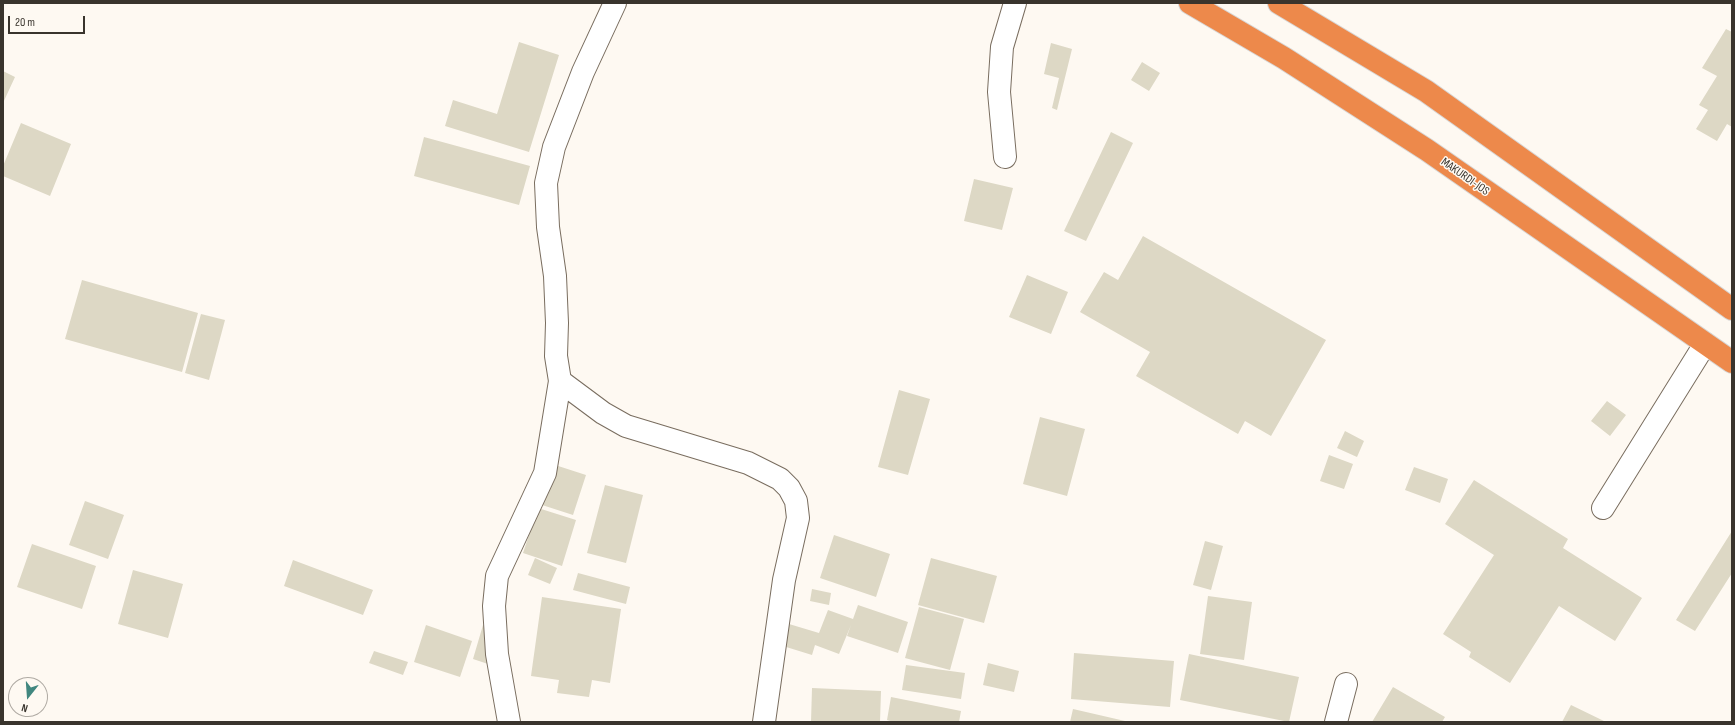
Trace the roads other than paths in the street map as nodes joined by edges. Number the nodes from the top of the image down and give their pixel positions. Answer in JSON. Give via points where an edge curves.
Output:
{"nodes":[{"id":1,"x":615,"y":3,"type":"edge"},
{"id":2,"x":1015,"y":3,"type":"edge"},
{"id":3,"x":1190,"y":3,"type":"edge"},
{"id":4,"x":1279,"y":3,"type":"edge"},
{"id":5,"x":1005,"y":157,"type":"dead end"},
{"id":6,"x":1732,"y":310,"type":"edge"},
{"id":7,"x":1705,"y":344,"type":"junction"},
{"id":8,"x":1732,"y":362,"type":"edge"},
{"id":9,"x":560,"y":382,"type":"junction"},
{"id":10,"x":1603,"y":508,"type":"dead end"},
{"id":11,"x":1346,"y":684,"type":"dead end"},
{"id":12,"x":509,"y":722,"type":"edge"},
{"id":13,"x":764,"y":722,"type":"edge"},
{"id":14,"x":1336,"y":722,"type":"edge"}],
"edges":[{"from":1,"to":9,"type":"street","via":[[580,79],[554,147],[546,183],[548,227],[555,276],[556,356]]},
{"from":2,"to":5,"type":"street","via":[[1002,47],[999,92]]},
{"from":3,"to":7,"type":"highway","name":"MAKURDI-JOS","via":[[1284,58],[1427,150]]},
{"from":4,"to":6,"type":"highway","via":[[1426,91]]},
{"from":7,"to":8,"type":"highway","name":"MAKURDI-JOS"},
{"from":7,"to":10,"type":"street"},
{"from":9,"to":12,"type":"street","via":[[545,473],[497,576],[494,606],[497,654]]},
{"from":9,"to":13,"type":"street","via":[[626,426],[748,463],[780,479],[789,488],[796,501],[798,518],[784,580]]},
{"from":11,"to":14,"type":"street"}]}
